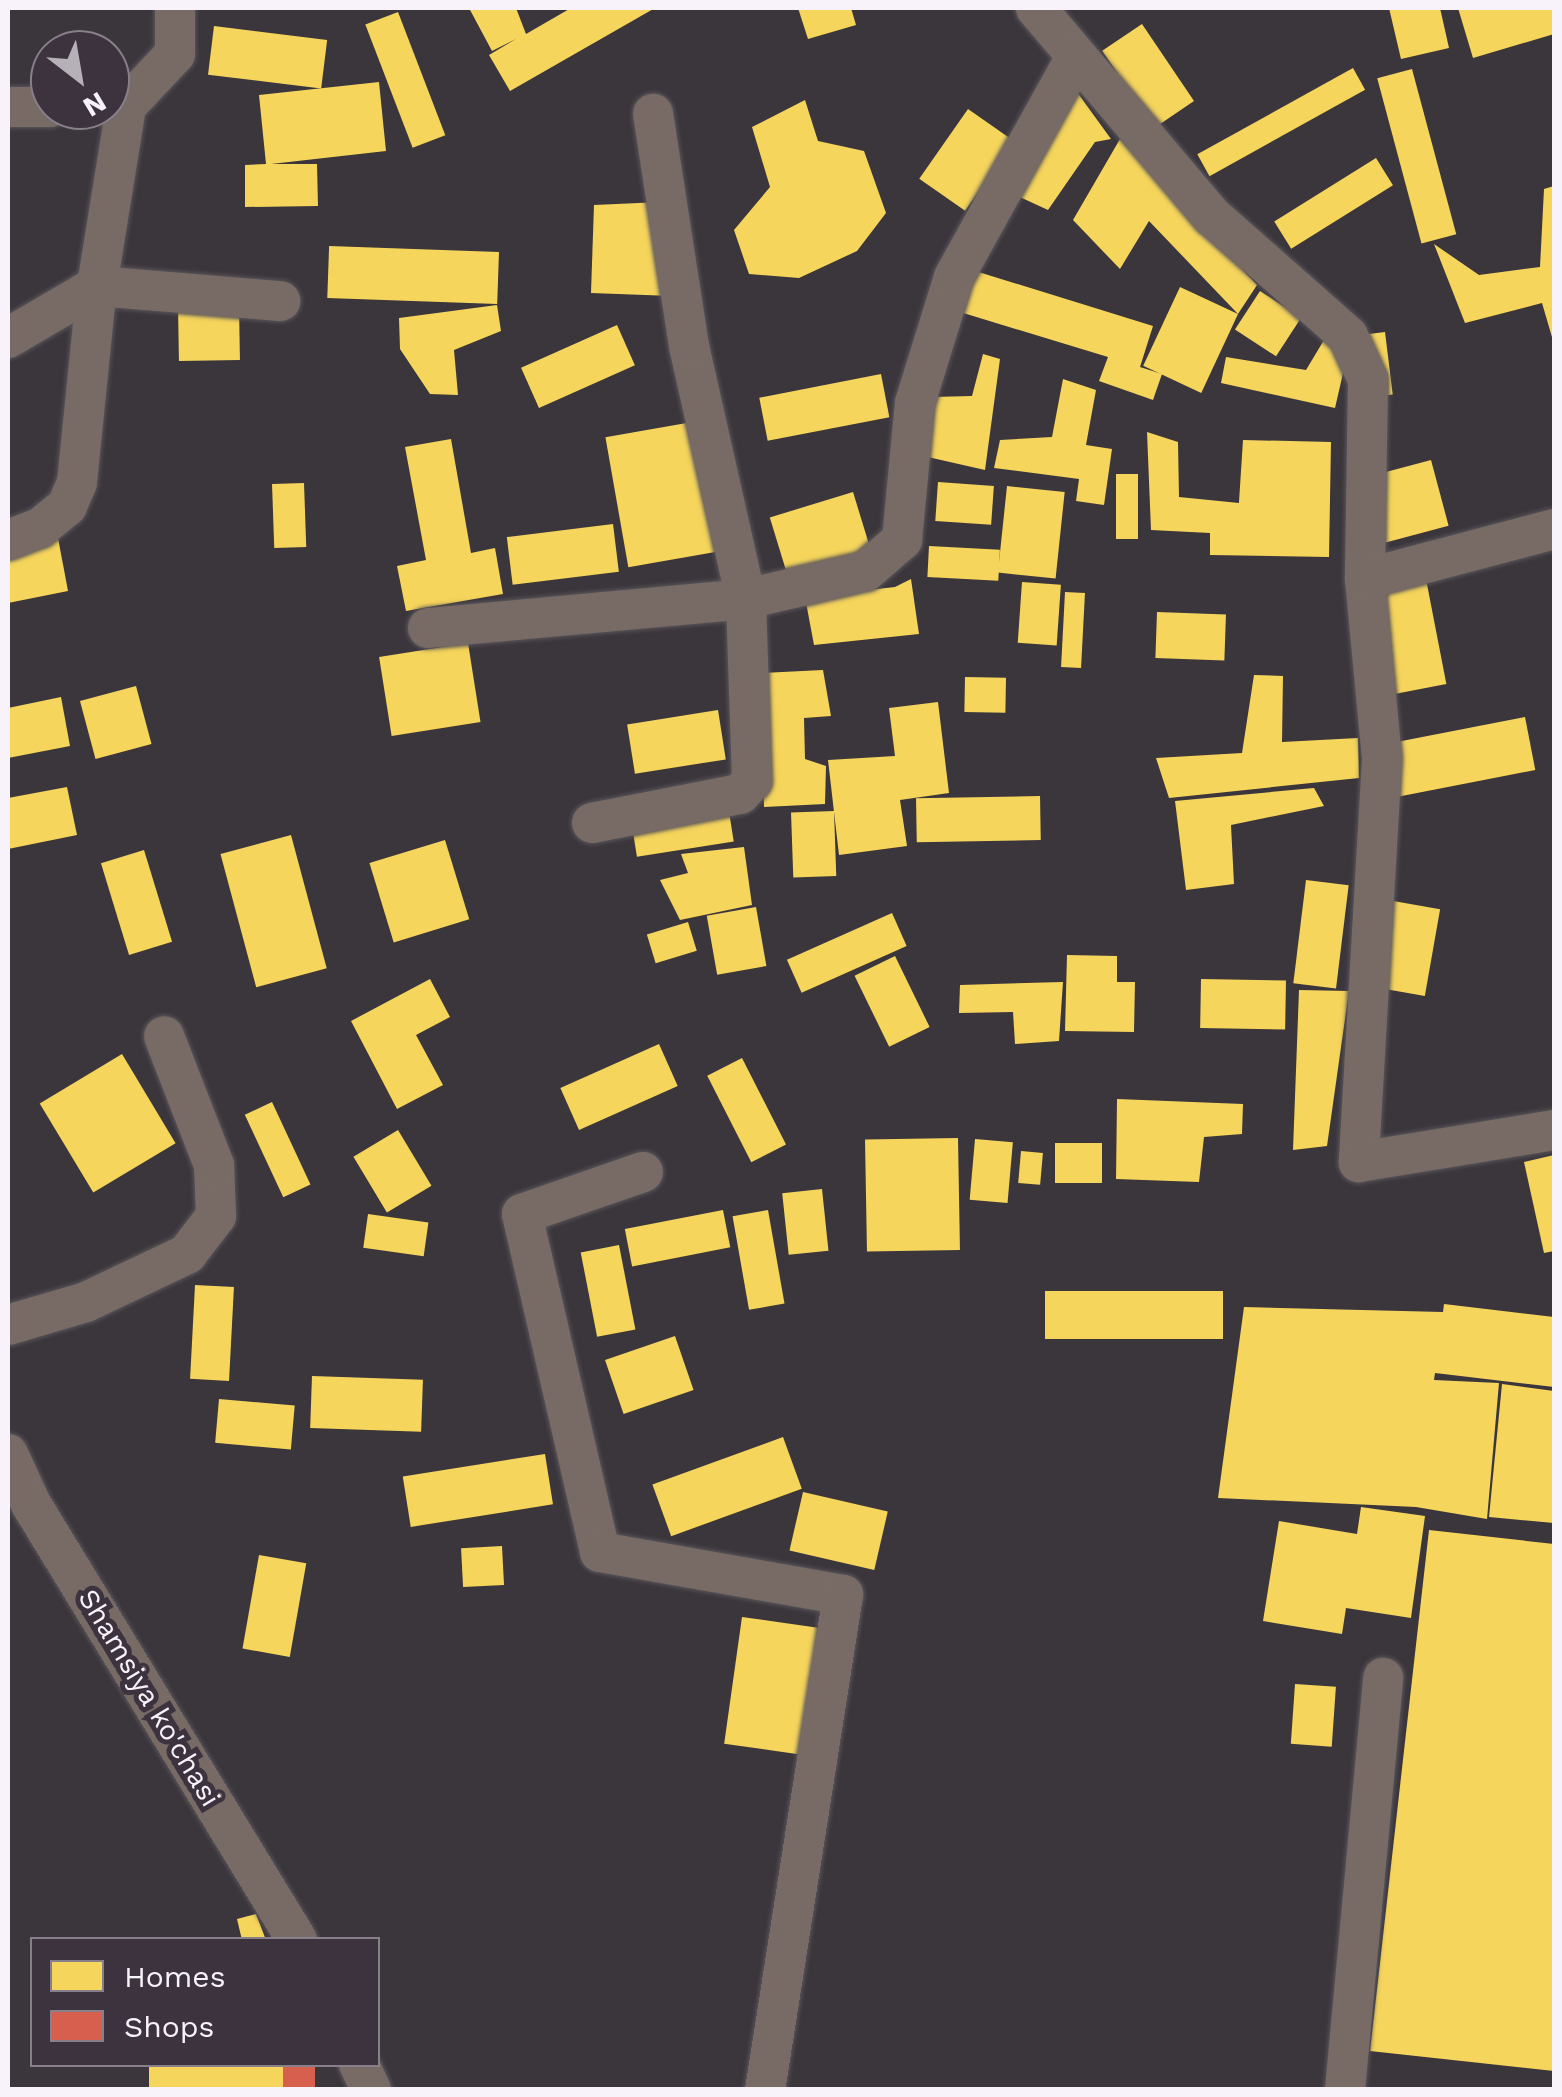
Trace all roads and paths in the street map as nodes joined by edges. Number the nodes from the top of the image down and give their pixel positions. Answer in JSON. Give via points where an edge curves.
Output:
{"nodes":[{"id":1,"x":175,"y":8,"type":"edge"},
{"id":2,"x":1036,"y":8,"type":"edge"},
{"id":3,"x":1076,"y":57,"type":"junction"},
{"id":4,"x":130,"y":95,"type":"edge"},
{"id":5,"x":653,"y":114,"type":"dead end"},
{"id":6,"x":115,"y":130,"type":"edge"},
{"id":7,"x":97,"y":286,"type":"junction"},
{"id":8,"x":280,"y":301,"type":"dead end"},
{"id":9,"x":8,"y":338,"type":"edge"},
{"id":10,"x":1554,"y":529,"type":"edge"},
{"id":11,"x":8,"y":540,"type":"edge"},
{"id":12,"x":1365,"y":579,"type":"junction"},
{"id":13,"x":746,"y":599,"type":"junction"},
{"id":14,"x":428,"y":628,"type":"dead end"},
{"id":15,"x":592,"y":822,"type":"dead end"},
{"id":16,"x":164,"y":1036,"type":"dead end"},
{"id":17,"x":1554,"y":1130,"type":"edge"},
{"id":18,"x":643,"y":1172,"type":"dead end"},
{"id":19,"x":8,"y":1326,"type":"edge"},
{"id":20,"x":8,"y":1454,"type":"edge"},
{"id":21,"x":1383,"y":1678,"type":"dead end"},
{"id":22,"x":294,"y":1937,"type":"edge"},
{"id":23,"x":360,"y":2067,"type":"edge"},
{"id":24,"x":371,"y":2090,"type":"edge"},
{"id":25,"x":765,"y":2090,"type":"edge"},
{"id":26,"x":1345,"y":2090,"type":"edge"}],
"edges":[{"from":1,"to":4,"type":"street","via":[[175,54]]},
{"from":2,"to":3,"type":"street"},
{"from":3,"to":12,"type":"street","via":[[1212,216],[1348,336],[1368,380]]},
{"from":3,"to":13,"type":"street","via":[[937,318],[915,403],[902,540],[866,572]]},
{"from":5,"to":13,"type":"street","via":[[689,346]]},
{"from":6,"to":7,"type":"street"},
{"from":7,"to":8,"type":"street"},
{"from":7,"to":9,"type":"street"},
{"from":7,"to":11,"type":"street","via":[[77,482],[66,506],[40,528]]},
{"from":10,"to":12,"type":"street"},
{"from":12,"to":17,"type":"street","via":[[1382,759],[1359,1162]]},
{"from":13,"to":14,"type":"street"},
{"from":13,"to":15,"type":"street","via":[[747,788]]},
{"from":16,"to":19,"type":"street","via":[[214,1165],[216,1216],[187,1254],[86,1302]]},
{"from":18,"to":25,"type":"street","via":[[522,1214],[600,1552],[843,1595]]},
{"from":20,"to":22,"type":"street","name":"Shamsiya ko'chasi","via":[[31,1504]]},
{"from":21,"to":26,"type":"street"},
{"from":23,"to":24,"type":"street"}]}
